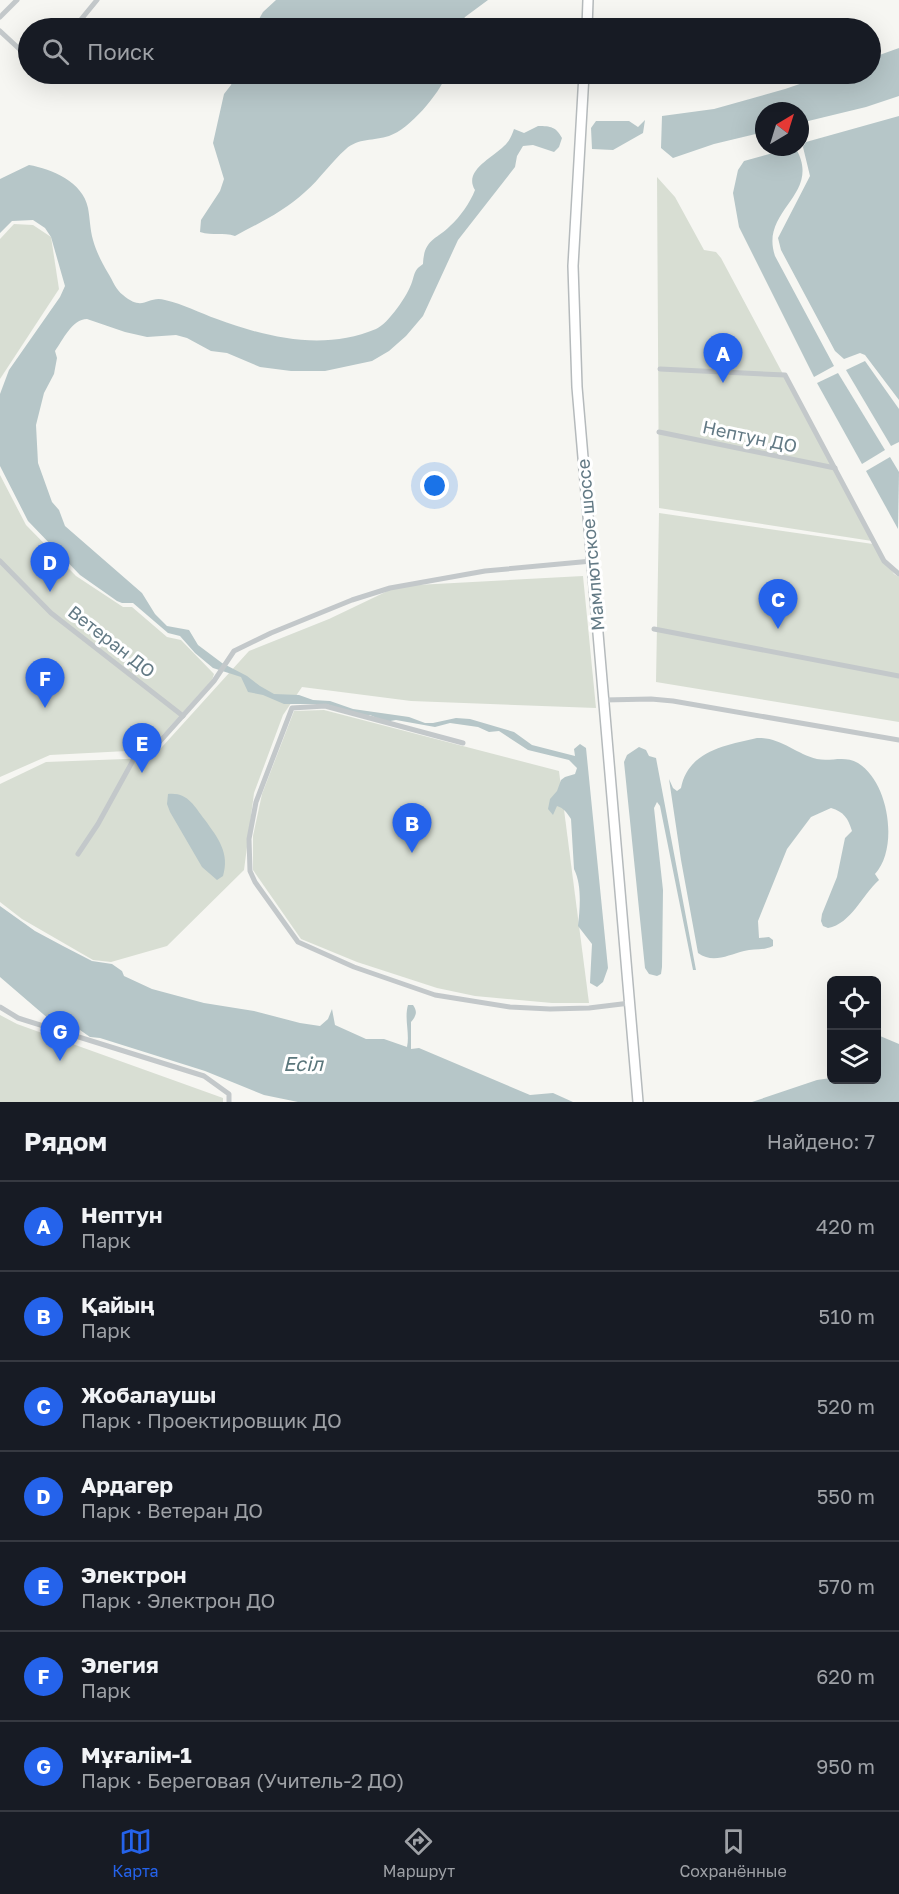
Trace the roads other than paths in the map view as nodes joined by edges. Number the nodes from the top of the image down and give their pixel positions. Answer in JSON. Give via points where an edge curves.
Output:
{"nodes":[{"id":1,"x":17,"y":0,"type":"edge"},
{"id":2,"x":97,"y":0,"type":"edge"},
{"id":3,"x":588,"y":0,"type":"edge"},
{"id":4,"x":0,"y":17,"type":"edge"},
{"id":5,"x":82,"y":18,"type":"edge"},
{"id":6,"x":587,"y":18,"type":"edge"},
{"id":7,"x":0,"y":31,"type":"edge"},
{"id":8,"x":18,"y":48,"type":"edge"},
{"id":9,"x":583,"y":84,"type":"edge"},
{"id":10,"x":660,"y":369,"type":"dead end"},
{"id":11,"x":658,"y":432,"type":"dead end"},
{"id":12,"x":835,"y":468,"type":"junction"},
{"id":13,"x":0,"y":561,"type":"edge"},
{"id":14,"x":592,"y":561,"type":"junction"},
{"id":15,"x":899,"y":574,"type":"edge"},
{"id":16,"x":654,"y":629,"type":"dead end"},
{"id":17,"x":899,"y":676,"type":"edge"},
{"id":18,"x":604,"y":700,"type":"junction"},
{"id":19,"x":183,"y":716,"type":"junction"},
{"id":20,"x":899,"y":740,"type":"edge"},
{"id":21,"x":463,"y":743,"type":"dead end"},
{"id":22,"x":136,"y":755,"type":"dead end"},
{"id":23,"x":144,"y":759,"type":"dead end"},
{"id":24,"x":78,"y":854,"type":"dead end"},
{"id":25,"x":630,"y":1003,"type":"junction"},
{"id":26,"x":0,"y":1007,"type":"edge"},
{"id":27,"x":229,"y":1102,"type":"edge"},
{"id":28,"x":638,"y":1102,"type":"edge"}],
"edges":[{"from":1,"to":4,"type":"street"},
{"from":2,"to":5,"type":"street"},
{"from":3,"to":6,"type":"highway"},
{"from":7,"to":8,"type":"street"},
{"from":9,"to":14,"type":"highway","name":"Мамлютское шоссе","via":[[573,266],[577,387]]},
{"from":10,"to":12,"type":"street","via":[[785,375]]},
{"from":11,"to":12,"type":"street","name":"Нептун ДО"},
{"from":12,"to":15,"type":"street","via":[[884,561]]},
{"from":13,"to":19,"type":"street","name":"Ветеран ДО","via":[[51,614]]},
{"from":14,"to":18,"type":"highway","name":"Мамлютское шоссе"},
{"from":14,"to":19,"type":"street","via":[[485,571],[390,588],[352,600],[234,651]]},
{"from":16,"to":17,"type":"street"},
{"from":18,"to":20,"type":"street","via":[[673,701]]},
{"from":18,"to":25,"type":"highway","name":"Мамлютское шоссе"},
{"from":19,"to":23,"type":"street"},
{"from":21,"to":25,"type":"street","via":[[325,706],[292,708],[259,792],[249,839],[250,871],[255,882],[298,942],[403,985],[435,995],[510,1007],[589,1008]]},
{"from":22,"to":24,"type":"street"},
{"from":25,"to":28,"type":"highway","name":"Мамлютское шоссе"},
{"from":26,"to":27,"type":"street","via":[[18,1018],[204,1076],[229,1095]]}]}
